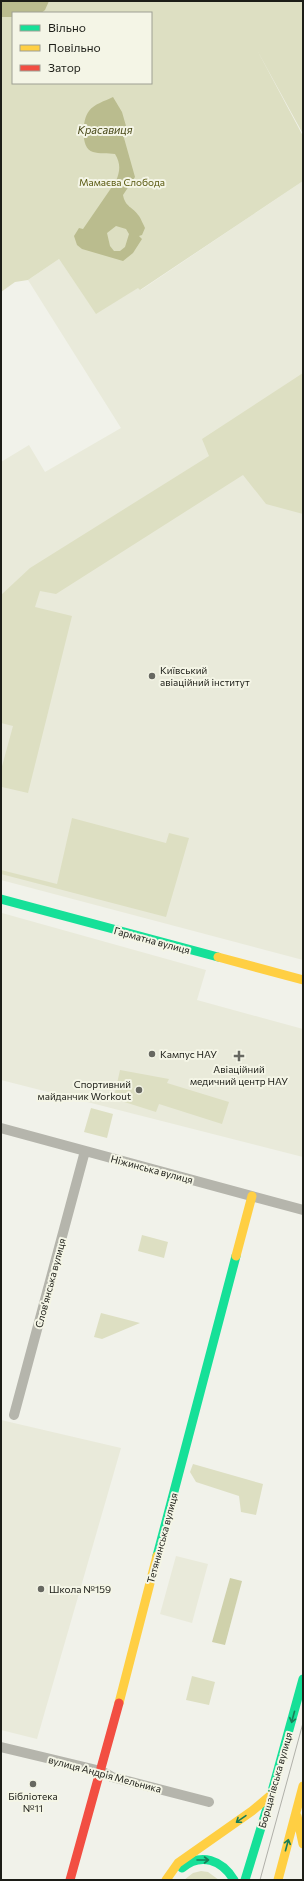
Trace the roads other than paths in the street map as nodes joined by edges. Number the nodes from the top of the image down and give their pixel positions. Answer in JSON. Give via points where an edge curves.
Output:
{"nodes":[{"id":1,"x":1,"y":898,"type":"edge"},
{"id":2,"x":303,"y":980,"type":"edge"},
{"id":3,"x":1,"y":1128,"type":"edge"},
{"id":4,"x":85,"y":1151,"type":"junction"},
{"id":5,"x":252,"y":1196,"type":"junction"},
{"id":6,"x":303,"y":1210,"type":"edge"},
{"id":7,"x":14,"y":1415,"type":"dead end"},
{"id":8,"x":303,"y":1679,"type":"edge"},
{"id":9,"x":1,"y":1747,"type":"edge"},
{"id":10,"x":101,"y":1772,"type":"junction"},
{"id":11,"x":303,"y":1786,"type":"edge"},
{"id":12,"x":271,"y":1795,"type":"junction"},
{"id":13,"x":209,"y":1802,"type":"dead end"},
{"id":14,"x":297,"y":1810,"type":"junction"},
{"id":15,"x":303,"y":1844,"type":"edge"},
{"id":16,"x":70,"y":1880,"type":"edge"},
{"id":17,"x":166,"y":1880,"type":"edge"},
{"id":18,"x":174,"y":1880,"type":"edge"},
{"id":19,"x":234,"y":1880,"type":"edge"},
{"id":20,"x":245,"y":1880,"type":"edge"},
{"id":21,"x":278,"y":1880,"type":"edge"}],
"edges":[{"from":1,"to":2,"type":"main road","name":"Гарматна вулиця"},
{"from":3,"to":4,"type":"street","name":"Ніжинська вулиця"},
{"from":4,"to":5,"type":"street","name":"Ніжинська вулиця"},
{"from":4,"to":7,"type":"street","name":"Слов'янська вулиця"},
{"from":5,"to":6,"type":"street","name":"Ніжинська вулиця"},
{"from":5,"to":10,"type":"main road","name":"Тетянинська вулиця"},
{"from":8,"to":12,"type":"main road","name":"Борщагівська вулиця","one_way":true},
{"from":9,"to":10,"type":"street","name":"вулиця Андрія Мельника"},
{"from":10,"to":13,"type":"street","name":"вулиця Андрія Мельника"},
{"from":10,"to":16,"type":"main road","name":"Тетянинська вулиця"},
{"from":11,"to":14,"type":"main road"},
{"from":12,"to":17,"type":"main road","one_way":true,"via":[[178,1863]]},
{"from":12,"to":20,"type":"main road","name":"Борщагівська вулиця"},
{"from":14,"to":15,"type":"main road"},
{"from":21,"to":14,"type":"main road","one_way":true},
{"from":18,"to":19,"type":"main road","one_way":true,"via":[[184,1865],[204,1858],[215,1860],[226,1867]]}]}
